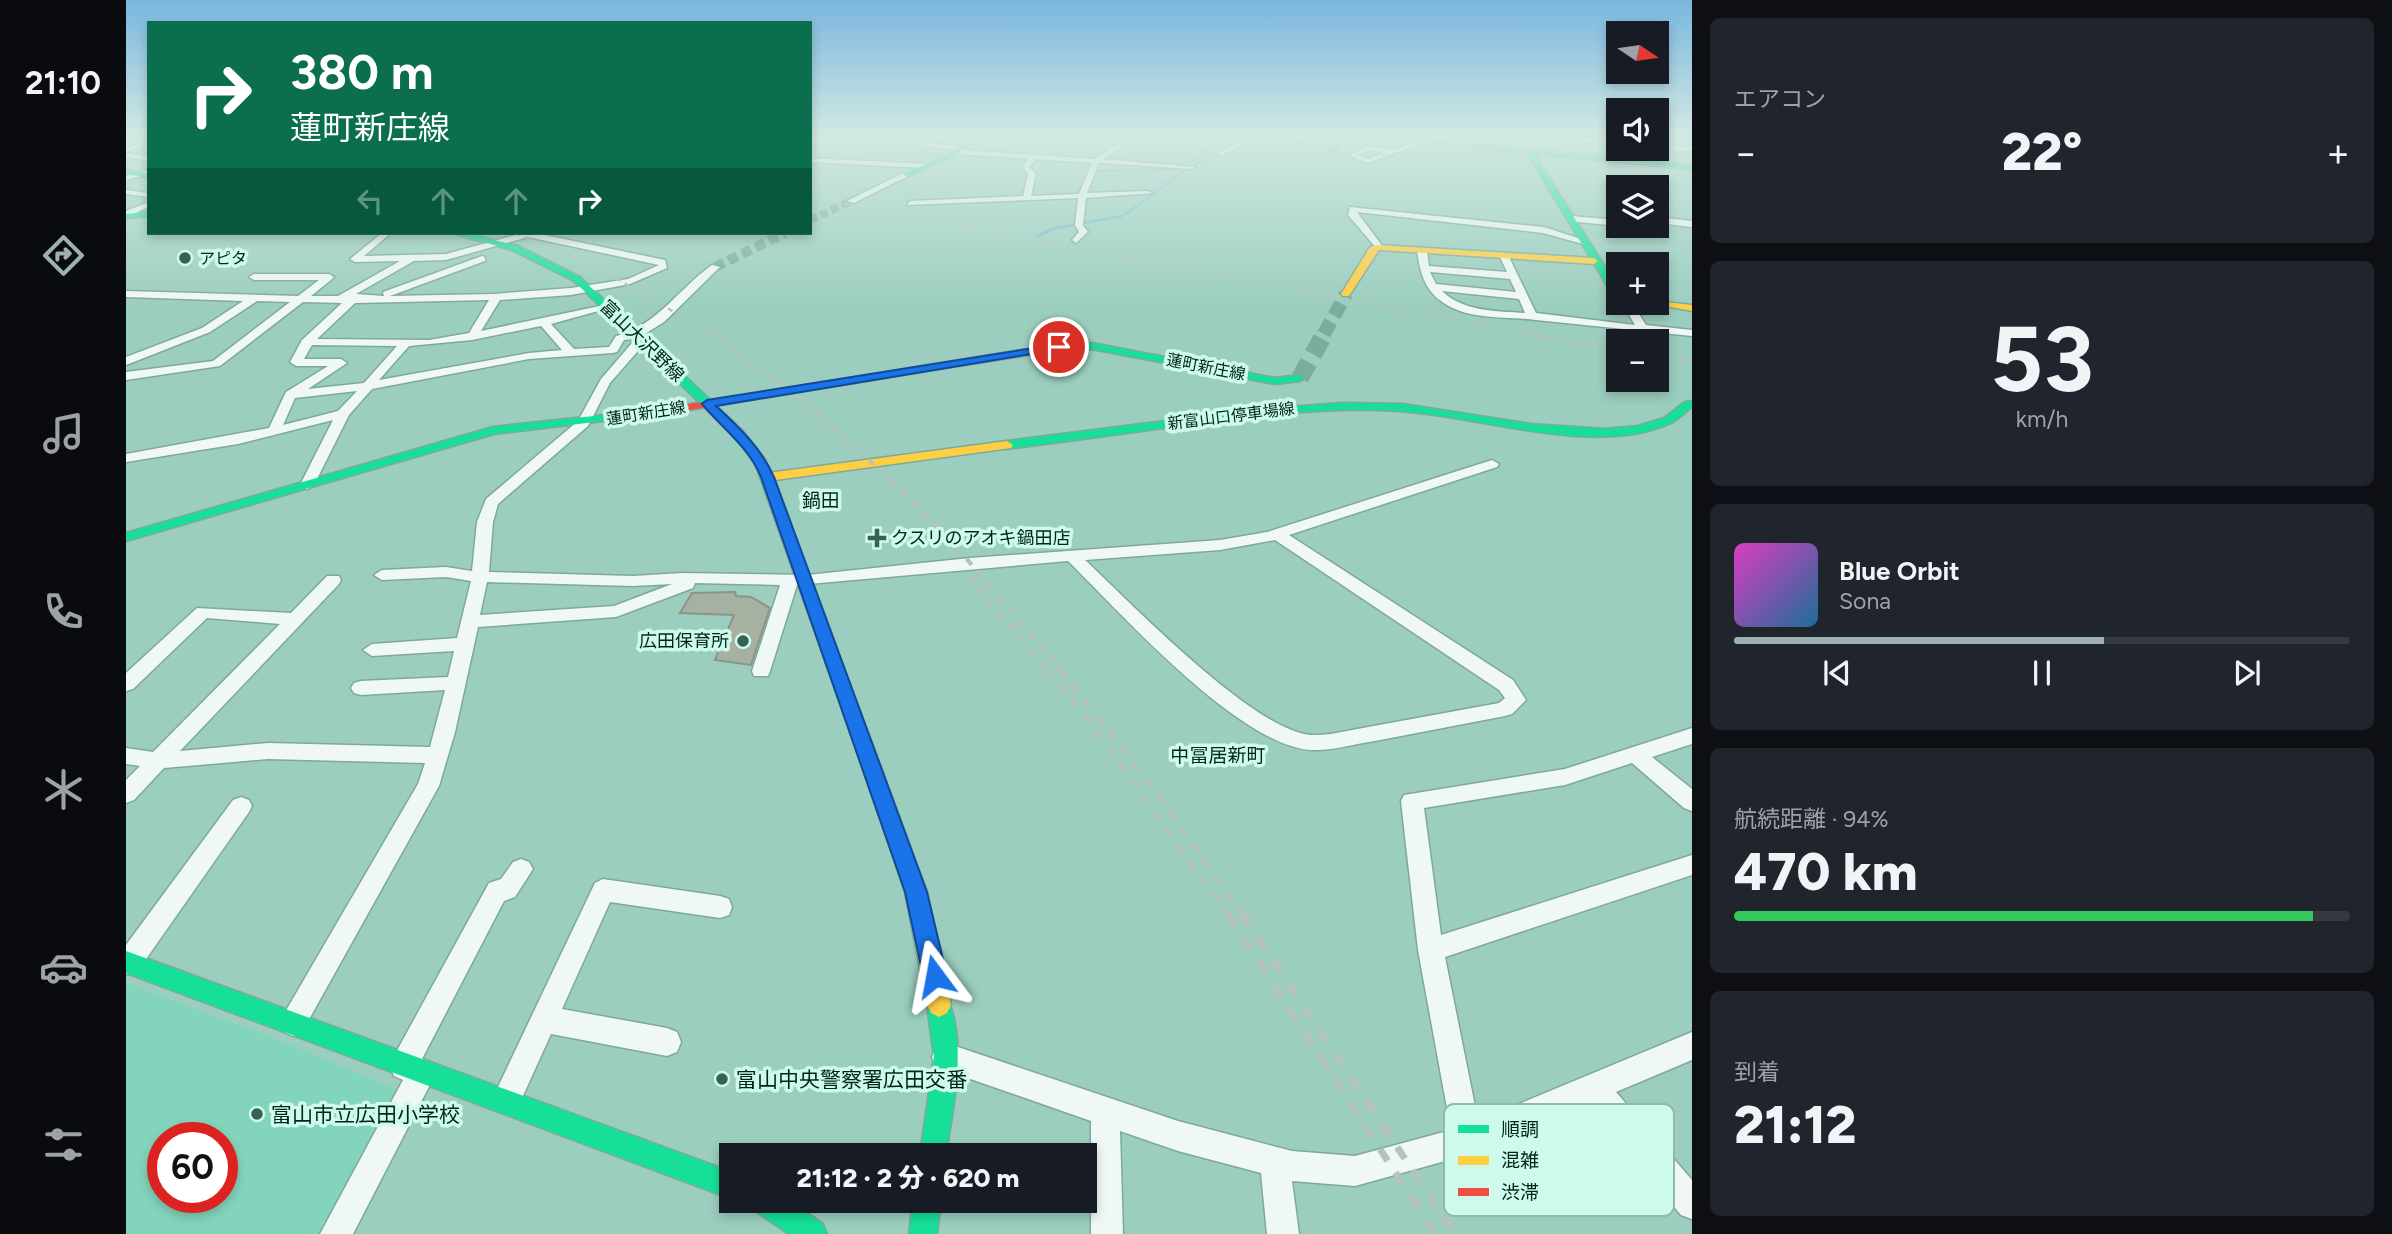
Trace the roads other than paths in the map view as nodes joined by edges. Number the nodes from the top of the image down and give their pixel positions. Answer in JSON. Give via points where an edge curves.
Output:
{"nodes":[{"id":1,"x":869,"y":193,"type":"edge"},
{"id":2,"x":1027,"y":193,"type":"edge"},
{"id":3,"x":1148,"y":193,"type":"dead end"},
{"id":4,"x":1557,"y":193,"type":"edge"},
{"id":5,"x":1083,"y":195,"type":"junction"},
{"id":6,"x":1026,"y":198,"type":"junction"},
{"id":7,"x":851,"y":201,"type":"tunnel mouth"},
{"id":8,"x":910,"y":203,"type":"dead end"},
{"id":9,"x":126,"y":208,"type":"edge"},
{"id":10,"x":134,"y":213,"type":"edge"},
{"id":11,"x":1571,"y":219,"type":"junction"},
{"id":12,"x":1669,"y":221,"type":"edge"},
{"id":13,"x":1606,"y":222,"type":"edge"},
{"id":14,"x":1692,"y":224,"type":"edge"},
{"id":15,"x":385,"y":235,"type":"edge"},
{"id":16,"x":464,"y":235,"type":"edge"},
{"id":17,"x":526,"y":235,"type":"edge"},
{"id":18,"x":533,"y":235,"type":"edge"},
{"id":19,"x":1076,"y":240,"type":"dead end"},
{"id":20,"x":1583,"y":241,"type":"junction"},
{"id":21,"x":507,"y":245,"type":"junction"},
{"id":22,"x":1378,"y":247,"type":"junction"},
{"id":23,"x":446,"y":257,"type":"junction"},
{"id":24,"x":1505,"y":257,"type":"junction"},
{"id":25,"x":411,"y":258,"type":"junction"},
{"id":26,"x":1422,"y":259,"type":"junction"},
{"id":27,"x":1594,"y":261,"type":"junction"},
{"id":28,"x":467,"y":264,"type":"junction"},
{"id":29,"x":715,"y":267,"type":"tunnel mouth"},
{"id":30,"x":269,"y":268,"type":"dead end"},
{"id":31,"x":254,"y":276,"type":"junction"},
{"id":32,"x":1514,"y":276,"type":"junction"},
{"id":33,"x":1606,"y":278,"type":"edge"},
{"id":34,"x":1432,"y":287,"type":"junction"},
{"id":35,"x":591,"y":291,"type":"junction"},
{"id":36,"x":126,"y":294,"type":"edge"},
{"id":37,"x":1346,"y":294,"type":"tunnel mouth"},
{"id":38,"x":220,"y":296,"type":"junction"},
{"id":39,"x":497,"y":296,"type":"junction"},
{"id":40,"x":1524,"y":296,"type":"junction"},
{"id":41,"x":256,"y":297,"type":"junction"},
{"id":42,"x":301,"y":297,"type":"junction"},
{"id":43,"x":343,"y":297,"type":"junction"},
{"id":44,"x":356,"y":298,"type":"junction"},
{"id":45,"x":376,"y":298,"type":"junction"},
{"id":46,"x":1669,"y":305,"type":"edge"},
{"id":47,"x":605,"y":306,"type":"junction"},
{"id":48,"x":1692,"y":308,"type":"edge"},
{"id":49,"x":1635,"y":315,"type":"edge"},
{"id":50,"x":1532,"y":316,"type":"junction"},
{"id":51,"x":542,"y":321,"type":"junction"},
{"id":52,"x":1643,"y":328,"type":"junction"},
{"id":53,"x":1692,"y":333,"type":"edge"},
{"id":54,"x":638,"y":336,"type":"junction"},
{"id":55,"x":472,"y":337,"type":"junction"},
{"id":56,"x":306,"y":342,"type":"junction"},
{"id":57,"x":514,"y":344,"type":"junction"},
{"id":58,"x":404,"y":345,"type":"junction"},
{"id":59,"x":573,"y":355,"type":"junction"},
{"id":60,"x":126,"y":360,"type":"edge"},
{"id":61,"x":126,"y":376,"type":"edge"},
{"id":62,"x":1300,"y":378,"type":"dead end"},
{"id":63,"x":369,"y":386,"type":"junction"},
{"id":64,"x":290,"y":395,"type":"junction"},
{"id":65,"x":707,"y":404,"type":"junction"},
{"id":66,"x":1689,"y":404,"type":"dead end"},
{"id":67,"x":342,"y":414,"type":"junction"},
{"id":68,"x":583,"y":423,"type":"junction"},
{"id":69,"x":275,"y":429,"type":"junction"},
{"id":70,"x":126,"y":458,"type":"edge"},
{"id":71,"x":1492,"y":464,"type":"dead end"},
{"id":72,"x":768,"y":477,"type":"junction"},
{"id":73,"x":307,"y":485,"type":"junction"},
{"id":74,"x":1277,"y":534,"type":"junction"},
{"id":75,"x":126,"y":537,"type":"edge"},
{"id":76,"x":1072,"y":556,"type":"junction"},
{"id":77,"x":382,"y":575,"type":"dead end"},
{"id":78,"x":480,"y":577,"type":"junction"},
{"id":79,"x":711,"y":579,"type":"junction"},
{"id":80,"x":333,"y":580,"type":"dead end"},
{"id":81,"x":799,"y":580,"type":"junction"},
{"id":82,"x":293,"y":620,"type":"junction"},
{"id":83,"x":470,"y":622,"type":"junction"},
{"id":84,"x":465,"y":644,"type":"junction"},
{"id":85,"x":372,"y":650,"type":"dead end"},
{"id":86,"x":761,"y":671,"type":"dead end"},
{"id":87,"x":456,"y":683,"type":"junction"},
{"id":88,"x":126,"y":684,"type":"edge"},
{"id":89,"x":361,"y":688,"type":"dead end"},
{"id":90,"x":1692,"y":736,"type":"edge"},
{"id":91,"x":1634,"y":754,"type":"junction"},
{"id":92,"x":438,"y":755,"type":"junction"},
{"id":93,"x":126,"y":756,"type":"edge"},
{"id":94,"x":156,"y":761,"type":"junction"},
{"id":95,"x":126,"y":794,"type":"edge"},
{"id":96,"x":1692,"y":802,"type":"edge"},
{"id":97,"x":241,"y":806,"type":"dead end"},
{"id":98,"x":1692,"y":865,"type":"edge"},
{"id":99,"x":521,"y":869,"type":"dead end"},
{"id":100,"x":720,"y":907,"type":"dead end"},
{"id":101,"x":1431,"y":950,"type":"junction"},
{"id":102,"x":127,"y":963,"type":"edge"},
{"id":103,"x":544,"y":1019,"type":"junction"},
{"id":104,"x":293,"y":1023,"type":"junction"},
{"id":105,"x":667,"y":1042,"type":"dead end"},
{"id":106,"x":1692,"y":1046,"type":"edge"},
{"id":107,"x":946,"y":1057,"type":"junction"},
{"id":108,"x":413,"y":1069,"type":"junction"},
{"id":109,"x":1593,"y":1087,"type":"junction"},
{"id":110,"x":507,"y":1099,"type":"junction"},
{"id":111,"x":1460,"y":1104,"type":"edge"},
{"id":112,"x":1553,"y":1104,"type":"edge"},
{"id":113,"x":1607,"y":1104,"type":"edge"},
{"id":114,"x":1105,"y":1110,"type":"junction"},
{"id":115,"x":935,"y":1143,"type":"edge"},
{"id":116,"x":1444,"y":1146,"type":"edge"},
{"id":117,"x":1275,"y":1162,"type":"junction"},
{"id":118,"x":719,"y":1181,"type":"edge"},
{"id":119,"x":1674,"y":1183,"type":"edge"},
{"id":120,"x":1692,"y":1204,"type":"edge"},
{"id":121,"x":783,"y":1213,"type":"edge"},
{"id":122,"x":925,"y":1213,"type":"edge"},
{"id":123,"x":336,"y":1234,"type":"edge"},
{"id":124,"x":814,"y":1234,"type":"edge"},
{"id":125,"x":923,"y":1234,"type":"edge"},
{"id":126,"x":1107,"y":1234,"type":"edge"},
{"id":127,"x":1283,"y":1234,"type":"edge"}],
"edges":[{"from":1,"to":7,"type":"street"},
{"from":2,"to":6,"type":"street"},
{"from":3,"to":5,"type":"street"},
{"from":4,"to":11,"type":"main road"},
{"from":5,"to":6,"type":"street"},
{"from":5,"to":19,"type":"street","via":[[1079,225],[1084,232]]},
{"from":6,"to":8,"type":"street"},
{"from":9,"to":10,"type":"street"},
{"from":11,"to":13,"type":"street"},
{"from":11,"to":20,"type":"main road"},
{"from":12,"to":14,"type":"street"},
{"from":15,"to":25,"type":"street","via":[[355,259]]},
{"from":16,"to":21,"type":"main road","name":"富山大沢野線"},
{"from":17,"to":21,"type":"street"},
{"from":18,"to":35,"type":"street","via":[[664,266]]},
{"from":20,"to":22,"type":"street","via":[[1544,230],[1353,209],[1352,215]]},
{"from":20,"to":27,"type":"main road"},
{"from":21,"to":23,"type":"street"},
{"from":21,"to":28,"type":"street"},
{"from":21,"to":35,"type":"main road","name":"富山大沢野線","via":[[542,258]]},
{"from":22,"to":26,"type":"main road"},
{"from":22,"to":37,"type":"main road"},
{"from":23,"to":25,"type":"street"},
{"from":23,"to":28,"type":"street"},
{"from":24,"to":26,"type":"main road"},
{"from":24,"to":27,"type":"main road"},
{"from":24,"to":32,"type":"street"},
{"from":25,"to":43,"type":"street"},
{"from":26,"to":32,"type":"street"},
{"from":26,"to":34,"type":"street"},
{"from":27,"to":33,"type":"main road"},
{"from":28,"to":45,"type":"street"},
{"from":29,"to":54,"type":"street"},
{"from":30,"to":31,"type":"street"},
{"from":31,"to":38,"type":"street"},
{"from":31,"to":42,"type":"street","via":[[329,277]]},
{"from":32,"to":40,"type":"street"},
{"from":34,"to":40,"type":"street"},
{"from":34,"to":50,"type":"street","via":[[1467,312]]},
{"from":35,"to":39,"type":"street"},
{"from":35,"to":47,"type":"main road","name":"富山大沢野線"},
{"from":36,"to":38,"type":"street"},
{"from":38,"to":41,"type":"street"},
{"from":39,"to":45,"type":"street"},
{"from":39,"to":55,"type":"street"},
{"from":40,"to":50,"type":"street"},
{"from":41,"to":42,"type":"street"},
{"from":41,"to":60,"type":"street","via":[[206,330]]},
{"from":42,"to":43,"type":"street"},
{"from":42,"to":61,"type":"street","via":[[216,364]]},
{"from":43,"to":44,"type":"street"},
{"from":44,"to":45,"type":"street"},
{"from":44,"to":56,"type":"street","via":[[329,317]]},
{"from":46,"to":48,"type":"main road"},
{"from":47,"to":51,"type":"street"},
{"from":47,"to":54,"type":"main road","name":"富山大沢野線"},
{"from":49,"to":52,"type":"street"},
{"from":50,"to":52,"type":"street"},
{"from":51,"to":57,"type":"street"},
{"from":51,"to":59,"type":"street"},
{"from":52,"to":53,"type":"street"},
{"from":54,"to":59,"type":"street","via":[[620,338],[613,350]]},
{"from":54,"to":65,"type":"main road","name":"富山大沢野線"},
{"from":54,"to":68,"type":"street","via":[[638,344],[605,382]]},
{"from":55,"to":57,"type":"street"},
{"from":55,"to":58,"type":"street"},
{"from":56,"to":58,"type":"street"},
{"from":56,"to":64,"type":"street","via":[[296,362],[341,363]]},
{"from":57,"to":59,"type":"street"},
{"from":57,"to":63,"type":"street"},
{"from":58,"to":63,"type":"street"},
{"from":62,"to":65,"type":"main road","name":"蓮町新庄線","via":[[1275,381],[1073,346]]},
{"from":63,"to":64,"type":"street"},
{"from":63,"to":67,"type":"street"},
{"from":64,"to":69,"type":"street"},
{"from":65,"to":68,"type":"main road","name":"蓮町新庄線"},
{"from":65,"to":72,"type":"main road","name":"富山大沢野線","via":[[738,433]]},
{"from":66,"to":72,"type":"main road","name":"新富山口停車場線","via":[[1675,419],[1608,431],[1538,427],[1409,408],[1295,407]]},
{"from":67,"to":69,"type":"street"},
{"from":67,"to":73,"type":"street"},
{"from":68,"to":73,"type":"main road","name":"蓮町新庄線","via":[[493,431]]},
{"from":68,"to":78,"type":"street","via":[[491,502]]},
{"from":69,"to":70,"type":"street","via":[[238,440]]},
{"from":71,"to":74,"type":"street"},
{"from":72,"to":81,"type":"main road","name":"富山大沢野線"},
{"from":73,"to":75,"type":"main road","name":"蓮町新庄線"},
{"from":74,"to":76,"type":"street","via":[[1220,545]]},
{"from":74,"to":76,"type":"street","via":[[1506,685],[1516,700],[1505,709],[1343,738],[1309,743],[1287,738],[1249,715],[1184,662]]},
{"from":76,"to":81,"type":"street"},
{"from":77,"to":78,"type":"street","via":[[446,572]]},
{"from":78,"to":79,"type":"street"},
{"from":78,"to":83,"type":"street"},
{"from":79,"to":81,"type":"street"},
{"from":79,"to":83,"type":"street","via":[[679,586],[616,611]]},
{"from":80,"to":82,"type":"street"},
{"from":81,"to":86,"type":"street"},
{"from":81,"to":107,"type":"main road","name":"富山大沢野線","via":[[916,892],[935,976]]},
{"from":82,"to":88,"type":"street","via":[[203,612]]},
{"from":82,"to":94,"type":"street"},
{"from":83,"to":84,"type":"street"},
{"from":84,"to":85,"type":"street"},
{"from":84,"to":87,"type":"street"},
{"from":87,"to":89,"type":"street"},
{"from":87,"to":92,"type":"street"},
{"from":90,"to":91,"type":"street"},
{"from":91,"to":96,"type":"street"},
{"from":91,"to":101,"type":"street","via":[[1564,777],[1412,801]]},
{"from":92,"to":94,"type":"street","via":[[268,751]]},
{"from":92,"to":104,"type":"street","via":[[428,786]]},
{"from":93,"to":94,"type":"street"},
{"from":94,"to":95,"type":"street"},
{"from":97,"to":102,"type":"street"},
{"from":98,"to":101,"type":"street"},
{"from":99,"to":108,"type":"street","via":[[507,890],[497,890]]},
{"from":100,"to":103,"type":"street","via":[[603,890]]},
{"from":101,"to":111,"type":"street"},
{"from":102,"to":104,"type":"main road"},
{"from":103,"to":105,"type":"street"},
{"from":103,"to":110,"type":"street"},
{"from":104,"to":108,"type":"main road"},
{"from":106,"to":109,"type":"street"},
{"from":107,"to":114,"type":"street"},
{"from":107,"to":115,"type":"main road","name":"富山大沢野線"},
{"from":108,"to":110,"type":"main road"},
{"from":108,"to":123,"type":"street"},
{"from":109,"to":112,"type":"street"},
{"from":109,"to":113,"type":"street"},
{"from":110,"to":118,"type":"main road"},
{"from":114,"to":117,"type":"street","via":[[1178,1136]]},
{"from":114,"to":126,"type":"street"},
{"from":116,"to":117,"type":"street","via":[[1354,1171]]},
{"from":117,"to":127,"type":"street"},
{"from":119,"to":120,"type":"street"},
{"from":121,"to":124,"type":"main road"},
{"from":122,"to":125,"type":"main road"}]}
